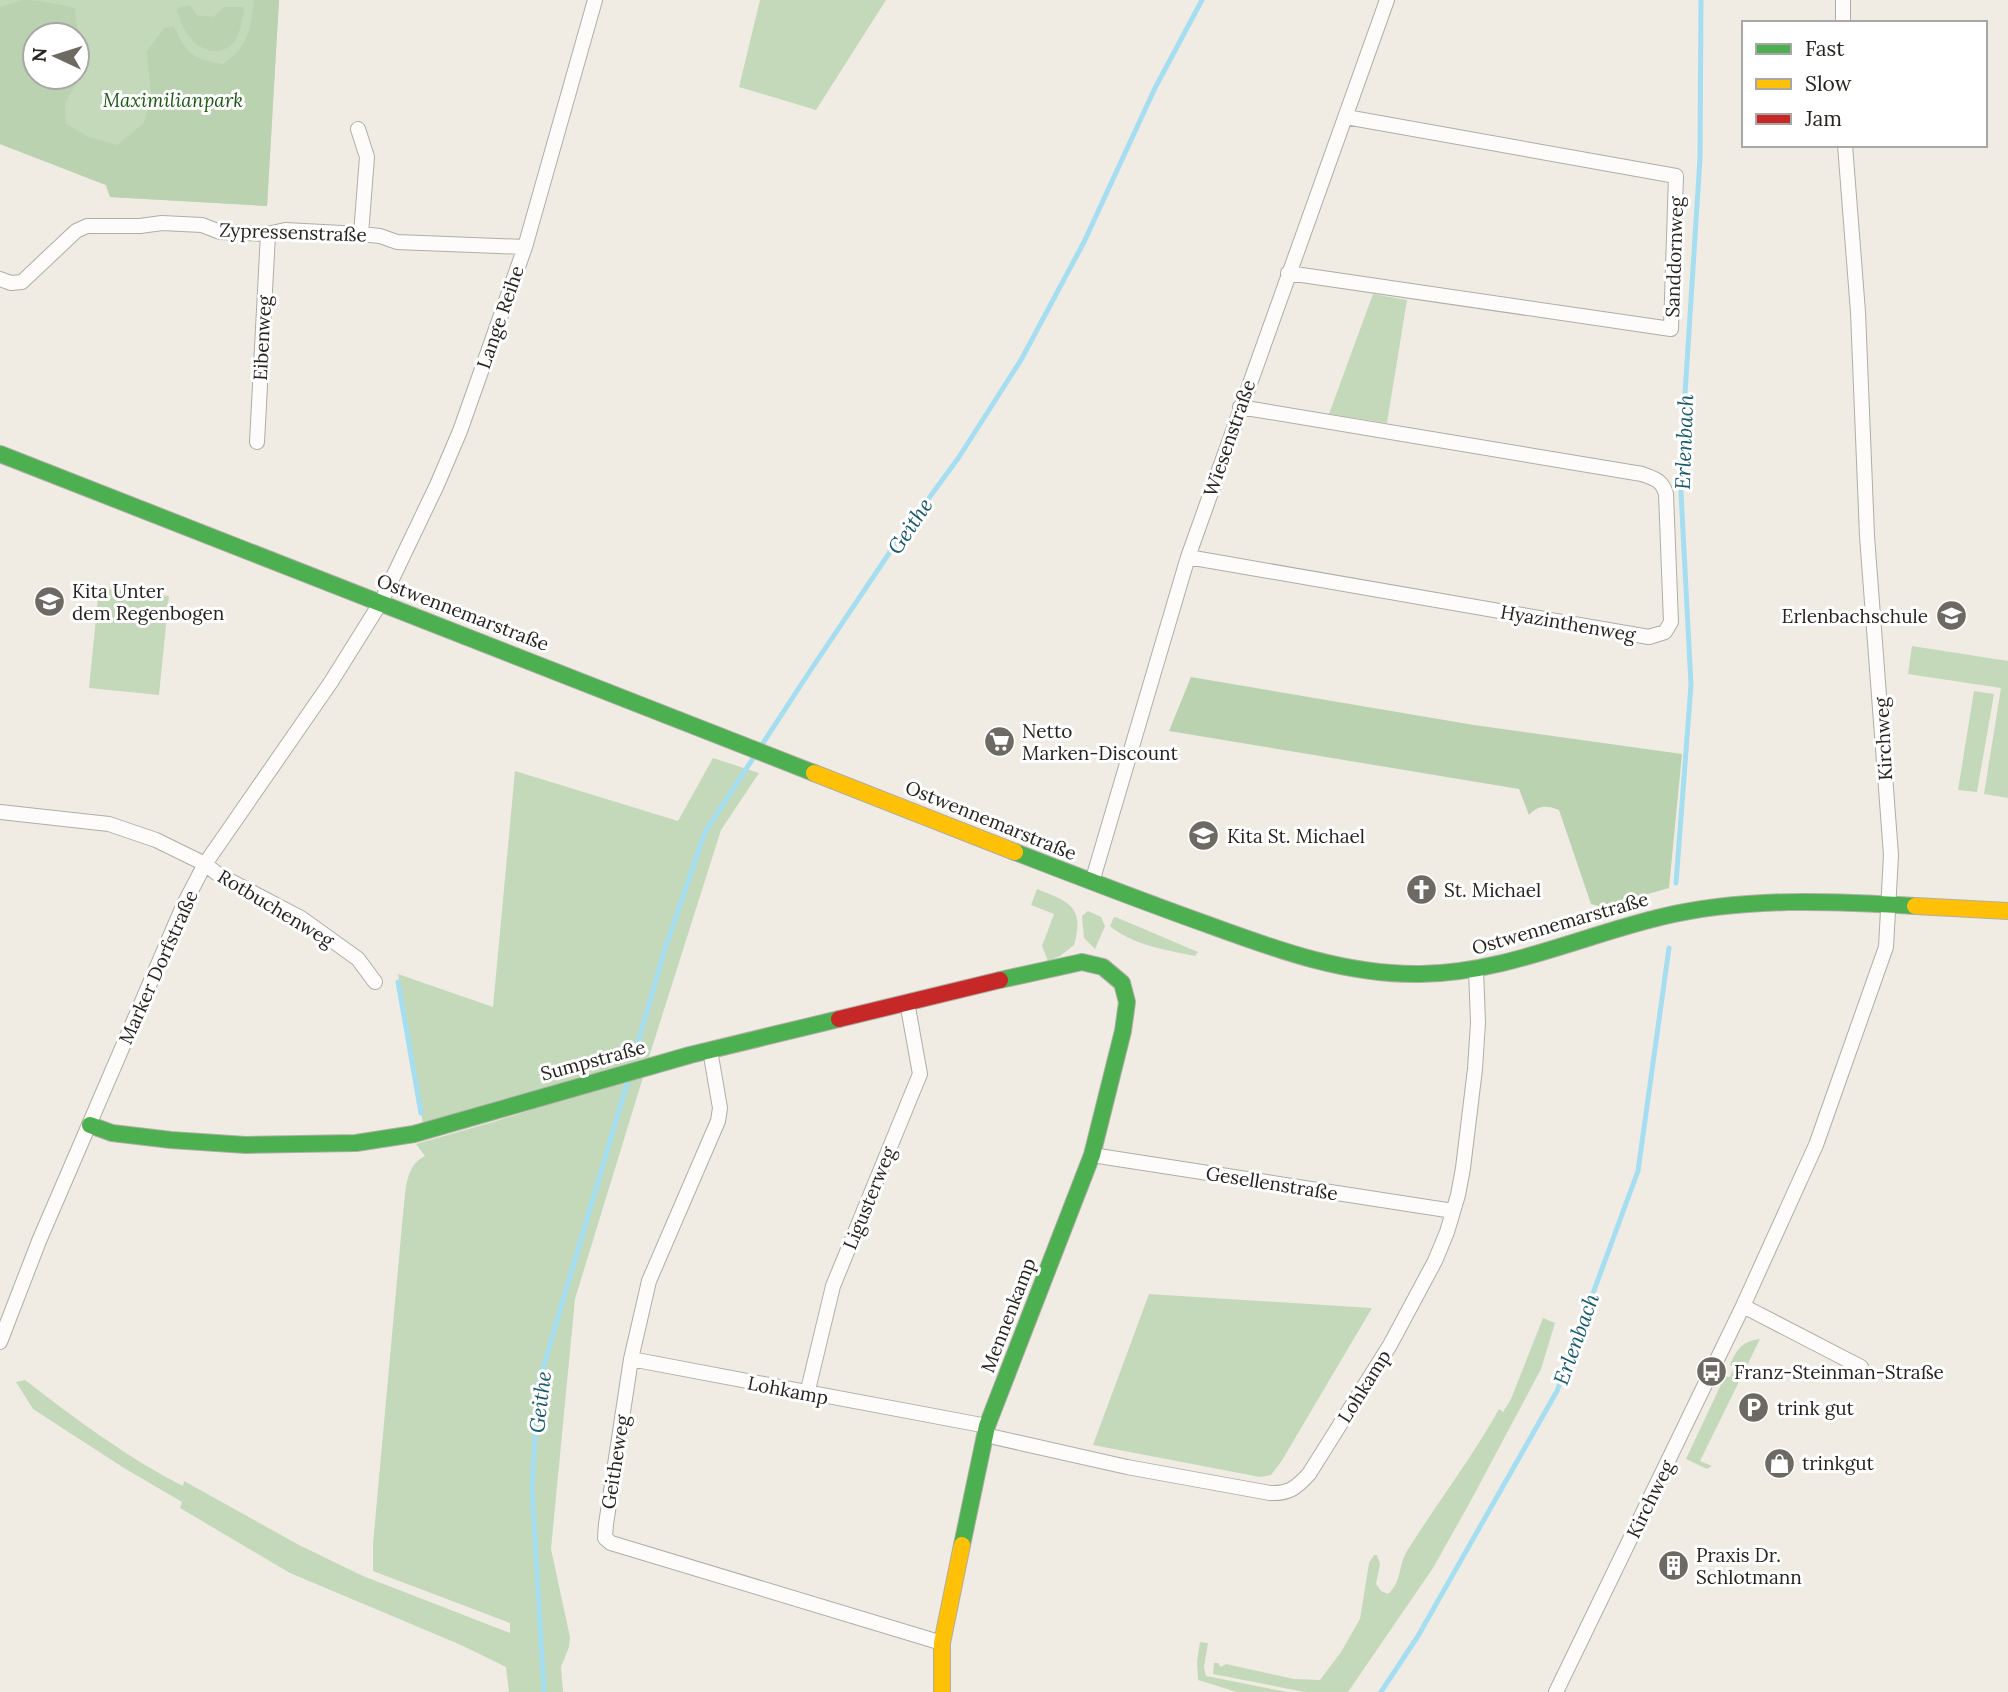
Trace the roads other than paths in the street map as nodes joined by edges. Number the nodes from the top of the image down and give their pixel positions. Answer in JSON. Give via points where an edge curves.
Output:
{"nodes":[{"id":1,"x":595,"y":0,"type":"edge"},
{"id":2,"x":1387,"y":0,"type":"edge"},
{"id":3,"x":1843,"y":0,"type":"edge"},
{"id":4,"x":1843,"y":21,"type":"edge"},
{"id":5,"x":1346,"y":117,"type":"junction"},
{"id":6,"x":358,"y":129,"type":"dead end"},
{"id":7,"x":1845,"y":147,"type":"edge"},
{"id":8,"x":268,"y":234,"type":"junction"},
{"id":9,"x":361,"y":234,"type":"junction"},
{"id":10,"x":525,"y":247,"type":"junction"},
{"id":11,"x":1288,"y":273,"type":"junction"},
{"id":12,"x":0,"y":279,"type":"edge"},
{"id":13,"x":1240,"y":407,"type":"junction"},
{"id":14,"x":257,"y":442,"type":"dead end"},
{"id":15,"x":0,"y":454,"type":"edge"},
{"id":16,"x":1188,"y":557,"type":"junction"},
{"id":17,"x":381,"y":602,"type":"junction"},
{"id":18,"x":368,"y":620,"type":"joint"},
{"id":19,"x":0,"y":812,"type":"edge"},
{"id":20,"x":205,"y":864,"type":"junction"},
{"id":21,"x":1092,"y":882,"type":"junction"},
{"id":22,"x":1889,"y":906,"type":"junction"},
{"id":23,"x":2008,"y":911,"type":"edge"},
{"id":24,"x":1102,"y":967,"type":"joint"},
{"id":25,"x":1476,"y":969,"type":"junction"},
{"id":26,"x":374,"y":982,"type":"dead end"},
{"id":27,"x":907,"y":1002,"type":"junction"},
{"id":28,"x":709,"y":1051,"type":"junction"},
{"id":29,"x":90,"y":1125,"type":"junction"},
{"id":30,"x":1092,"y":1155,"type":"junction"},
{"id":31,"x":1453,"y":1211,"type":"junction"},
{"id":32,"x":1743,"y":1306,"type":"junction"},
{"id":33,"x":0,"y":1342,"type":"edge"},
{"id":34,"x":631,"y":1359,"type":"junction"},
{"id":35,"x":1861,"y":1367,"type":"dead end"},
{"id":36,"x":807,"y":1394,"type":"junction"},
{"id":37,"x":986,"y":1431,"type":"junction"},
{"id":38,"x":942,"y":1643,"type":"junction"},
{"id":39,"x":942,"y":1692,"type":"edge"},
{"id":40,"x":1556,"y":1692,"type":"edge"}],
"edges":[{"from":1,"to":10,"type":"street","name":"Lange Reihe"},
{"from":2,"to":5,"type":"street","name":"Wiesenstraße"},
{"from":3,"to":4,"type":"street"},
{"from":5,"to":11,"type":"street","name":"Wiesenstraße"},
{"from":5,"to":11,"type":"street","name":"Sanddornweg","via":[[1676,176],[1671,329]]},
{"from":6,"to":9,"type":"street","via":[[367,158]]},
{"from":7,"to":22,"type":"street","name":"Kirchweg","via":[[1891,855]]},
{"from":8,"to":9,"type":"street","name":"Zypressenstraße","via":[[285,230]]},
{"from":8,"to":12,"type":"street","name":"Zypressenstraße","via":[[220,232],[189,224],[87,226],[22,282]]},
{"from":8,"to":14,"type":"street","name":"Eibenweg"},
{"from":9,"to":10,"type":"street","name":"Zypressenstraße","via":[[397,242]]},
{"from":10,"to":17,"type":"street","name":"Lange Reihe","via":[[460,431]]},
{"from":11,"to":13,"type":"street","name":"Wiesenstraße"},
{"from":13,"to":16,"type":"street","name":"Wiesenstraße"},
{"from":13,"to":16,"type":"street","name":"Hyazinthenweg","via":[[1658,480],[1666,494],[1671,622],[1665,632],[1648,637]]},
{"from":15,"to":17,"type":"street","name":"Ostwennemarstraße"},
{"from":16,"to":21,"type":"street","name":"Wiesenstraße"},
{"from":17,"to":18,"type":"street","name":"Lange Reihe"},
{"from":17,"to":21,"type":"street","name":"Ostwennemarstraße"},
{"from":18,"to":20,"type":"street","name":"Marker Dorfstraße","via":[[331,682]]},
{"from":19,"to":20,"type":"street","name":"Rotbuchenweg","via":[[109,824]]},
{"from":20,"to":26,"type":"street","name":"Rotbuchenweg","via":[[301,918],[358,959]]},
{"from":20,"to":29,"type":"street","name":"Marker Dorfstraße"},
{"from":21,"to":25,"type":"street","name":"Ostwennemarstraße","via":[[1256,942],[1332,964],[1388,973]]},
{"from":22,"to":23,"type":"street","name":"Ostwennemarstraße"},
{"from":22,"to":25,"type":"street","name":"Ostwennemarstraße","via":[[1781,902],[1693,910]]},
{"from":22,"to":32,"type":"street","name":"Kirchweg","via":[[1886,947],[1854,1041],[1816,1145]]},
{"from":24,"to":27,"type":"street","name":"Sumpstraße","via":[[1073,963]]},
{"from":24,"to":30,"type":"street","name":"Mennenkamp","via":[[1122,983],[1128,1002]]},
{"from":25,"to":31,"type":"street","name":"Lohkamp","via":[[1475,1069]]},
{"from":27,"to":28,"type":"street","name":"Sumpstraße"},
{"from":27,"to":36,"type":"street","name":"Ligusterweg","via":[[920,1074],[833,1286]]},
{"from":28,"to":29,"type":"street","name":"Sumpstraße","via":[[423,1132],[356,1143],[284,1146],[183,1141],[112,1133]]},
{"from":28,"to":34,"type":"street","name":"Geitheweg","via":[[720,1108],[718,1121],[649,1281]]},
{"from":29,"to":33,"type":"street","name":"Marker Dorfstraße","via":[[38,1241]]},
{"from":30,"to":31,"type":"street","name":"Gesellenstraße"},
{"from":30,"to":37,"type":"street","name":"Mennenkamp"},
{"from":31,"to":37,"type":"street","name":"Lohkamp","via":[[1435,1261],[1390,1345],[1309,1474],[1286,1494],[1140,1469]]},
{"from":32,"to":35,"type":"street"},
{"from":32,"to":40,"type":"street","name":"Kirchweg"},
{"from":34,"to":36,"type":"street","name":"Lohkamp"},
{"from":34,"to":38,"type":"street","name":"Geitheweg","via":[[606,1524],[606,1538],[611,1543]]},
{"from":36,"to":37,"type":"street","name":"Lohkamp"},
{"from":37,"to":38,"type":"street","name":"Mennenkamp"},
{"from":38,"to":39,"type":"street","name":"Mennenkamp"}]}
